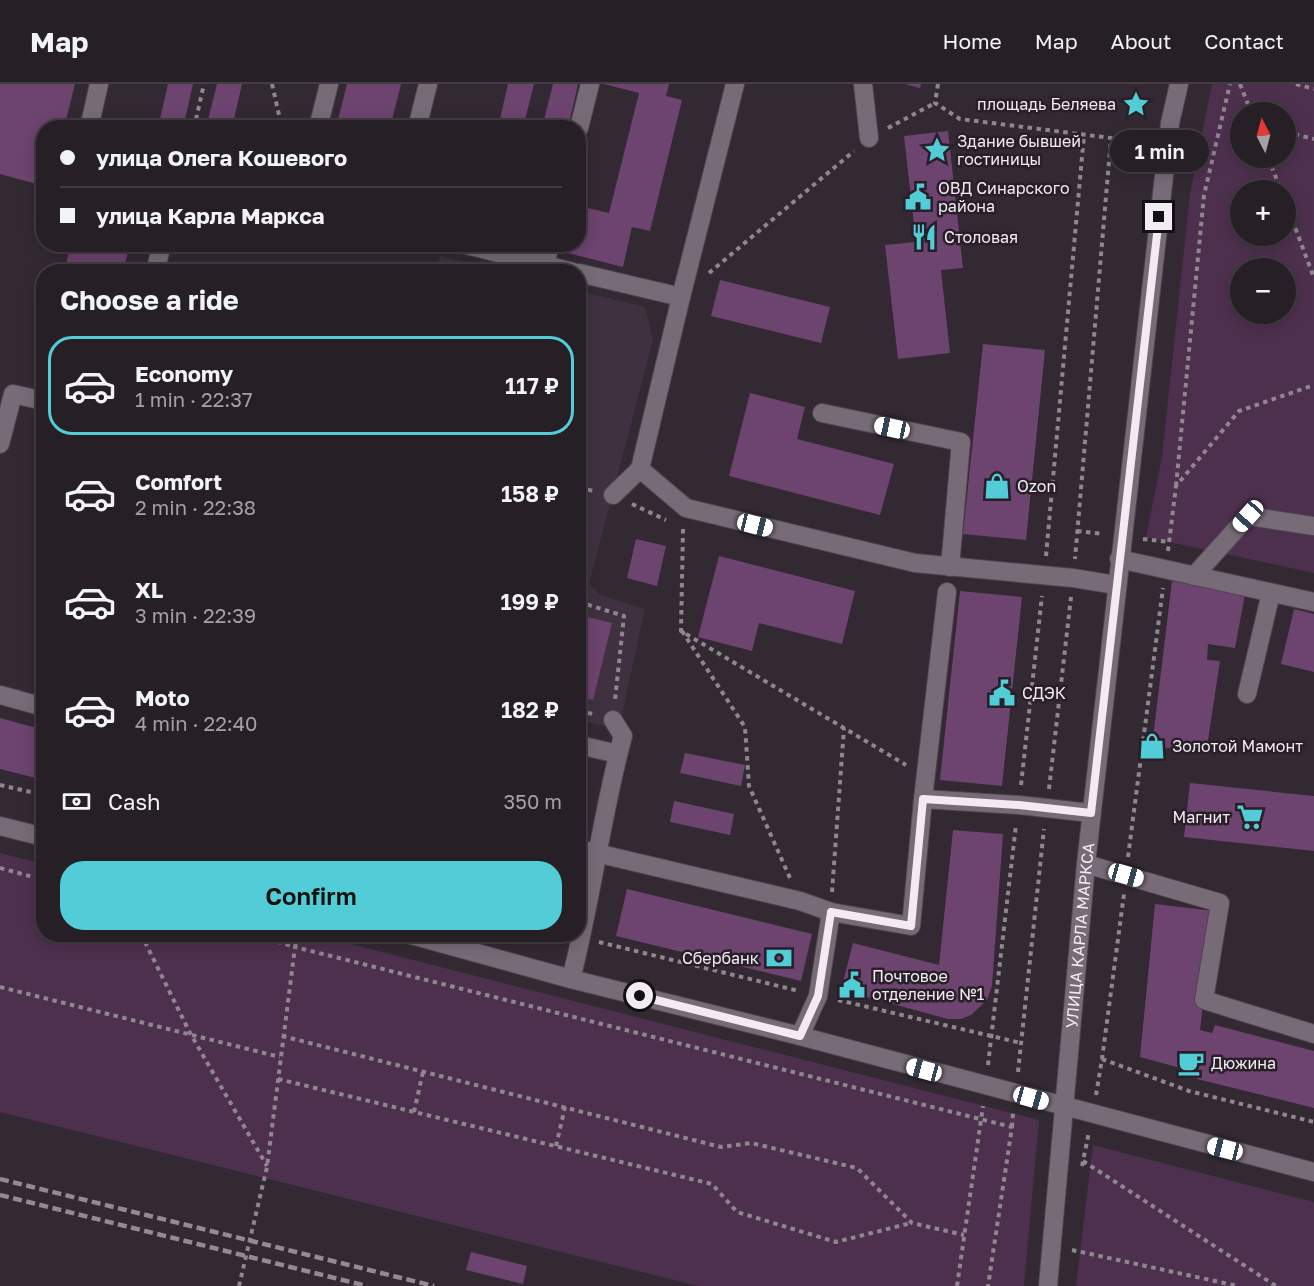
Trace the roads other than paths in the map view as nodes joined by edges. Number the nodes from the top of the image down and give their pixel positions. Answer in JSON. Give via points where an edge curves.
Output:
{"nodes":[{"id":1,"x":99,"y":84,"type":"edge"},
{"id":2,"x":329,"y":84,"type":"edge"},
{"id":3,"x":428,"y":84,"type":"edge"},
{"id":4,"x":590,"y":84,"type":"edge"},
{"id":5,"x":735,"y":84,"type":"edge"},
{"id":6,"x":863,"y":84,"type":"edge"},
{"id":7,"x":1177,"y":85,"type":"edge"},
{"id":8,"x":91,"y":120,"type":"edge"},
{"id":9,"x":320,"y":120,"type":"edge"},
{"id":10,"x":419,"y":120,"type":"edge"},
{"id":11,"x":581,"y":120,"type":"edge"},
{"id":12,"x":869,"y":138,"type":"road end"},
{"id":13,"x":494,"y":252,"type":"edge"},
{"id":14,"x":541,"y":264,"type":"edge"},
{"id":15,"x":586,"y":275,"type":"edge"},
{"id":16,"x":681,"y":297,"type":"junction"},
{"id":17,"x":36,"y":399,"type":"edge"},
{"id":18,"x":822,"y":413,"type":"dead end"},
{"id":19,"x":0,"y":444,"type":"edge"},
{"id":20,"x":640,"y":469,"type":"junction"},
{"id":21,"x":613,"y":495,"type":"road end"},
{"id":22,"x":1314,"y":526,"type":"edge"},
{"id":23,"x":1119,"y":559,"type":"junction"},
{"id":24,"x":950,"y":567,"type":"junction"},
{"id":25,"x":1194,"y":576,"type":"junction"},
{"id":26,"x":1116,"y":585,"type":"junction"},
{"id":27,"x":947,"y":592,"type":"dead end"},
{"id":28,"x":1271,"y":593,"type":"junction"},
{"id":29,"x":1314,"y":602,"type":"edge"},
{"id":30,"x":1247,"y":694,"type":"dead end"},
{"id":31,"x":0,"y":695,"type":"edge"},
{"id":32,"x":36,"y":705,"type":"edge"},
{"id":33,"x":612,"y":720,"type":"road end"},
{"id":34,"x":586,"y":747,"type":"edge"},
{"id":35,"x":618,"y":754,"type":"junction"},
{"id":36,"x":923,"y":799,"type":"junction"},
{"id":37,"x":1091,"y":813,"type":"junction"},
{"id":38,"x":0,"y":826,"type":"edge"},
{"id":39,"x":36,"y":835,"type":"edge"},
{"id":40,"x":588,"y":851,"type":"edge"},
{"id":41,"x":1086,"y":864,"type":"junction"},
{"id":42,"x":586,"y":880,"type":"edge"},
{"id":43,"x":831,"y":912,"type":"junction"},
{"id":44,"x":437,"y":942,"type":"edge"},
{"id":45,"x":581,"y":942,"type":"edge"},
{"id":46,"x":571,"y":979,"type":"junction"},
{"id":47,"x":1314,"y":1034,"type":"edge"},
{"id":48,"x":800,"y":1036,"type":"junction"},
{"id":49,"x":1064,"y":1107,"type":"junction"},
{"id":50,"x":1314,"y":1172,"type":"edge"},
{"id":51,"x":1048,"y":1286,"type":"edge"}],
"edges":[{"from":1,"to":8,"type":"street"},
{"from":2,"to":9,"type":"street"},
{"from":3,"to":10,"type":"street"},
{"from":4,"to":11,"type":"street"},
{"from":5,"to":16,"type":"street"},
{"from":6,"to":12,"type":"street"},
{"from":7,"to":23,"type":"street","name":"УЛИЦА КАРЛА МАРКСА"},
{"from":13,"to":14,"type":"street"},
{"from":15,"to":16,"type":"street"},
{"from":16,"to":20,"type":"street"},
{"from":17,"to":19,"type":"street","via":[[13,394]]},
{"from":18,"to":24,"type":"street","via":[[961,442]]},
{"from":20,"to":21,"type":"street"},
{"from":20,"to":24,"type":"street","via":[[686,508],[915,563]]},
{"from":22,"to":25,"type":"street","via":[[1248,516]]},
{"from":23,"to":25,"type":"street"},
{"from":23,"to":26,"type":"street","name":"УЛИЦА КАРЛА МАРКСА"},
{"from":24,"to":26,"type":"street"},
{"from":25,"to":28,"type":"street"},
{"from":26,"to":37,"type":"street","name":"УЛИЦА КАРЛА МАРКСА"},
{"from":27,"to":36,"type":"street"},
{"from":28,"to":29,"type":"street"},
{"from":28,"to":30,"type":"street"},
{"from":31,"to":32,"type":"street"},
{"from":33,"to":35,"type":"street","via":[[623,736]]},
{"from":34,"to":35,"type":"street"},
{"from":35,"to":40,"type":"street"},
{"from":36,"to":37,"type":"street"},
{"from":36,"to":43,"type":"street","via":[[911,926]]},
{"from":37,"to":41,"type":"street","name":"УЛИЦА КАРЛА МАРКСА"},
{"from":38,"to":39,"type":"street"},
{"from":40,"to":42,"type":"street"},
{"from":40,"to":43,"type":"street","via":[[800,901]]},
{"from":41,"to":47,"type":"street","via":[[1220,903],[1204,1000]]},
{"from":41,"to":49,"type":"street","name":"УЛИЦА КАРЛА МАРКСА"},
{"from":43,"to":48,"type":"street","via":[[818,996]]},
{"from":44,"to":46,"type":"street"},
{"from":45,"to":46,"type":"street"},
{"from":46,"to":48,"type":"street"},
{"from":48,"to":49,"type":"street"},
{"from":49,"to":50,"type":"street"},
{"from":49,"to":51,"type":"street","name":"УЛИЦА КАРЛА МАРКСА"}]}
